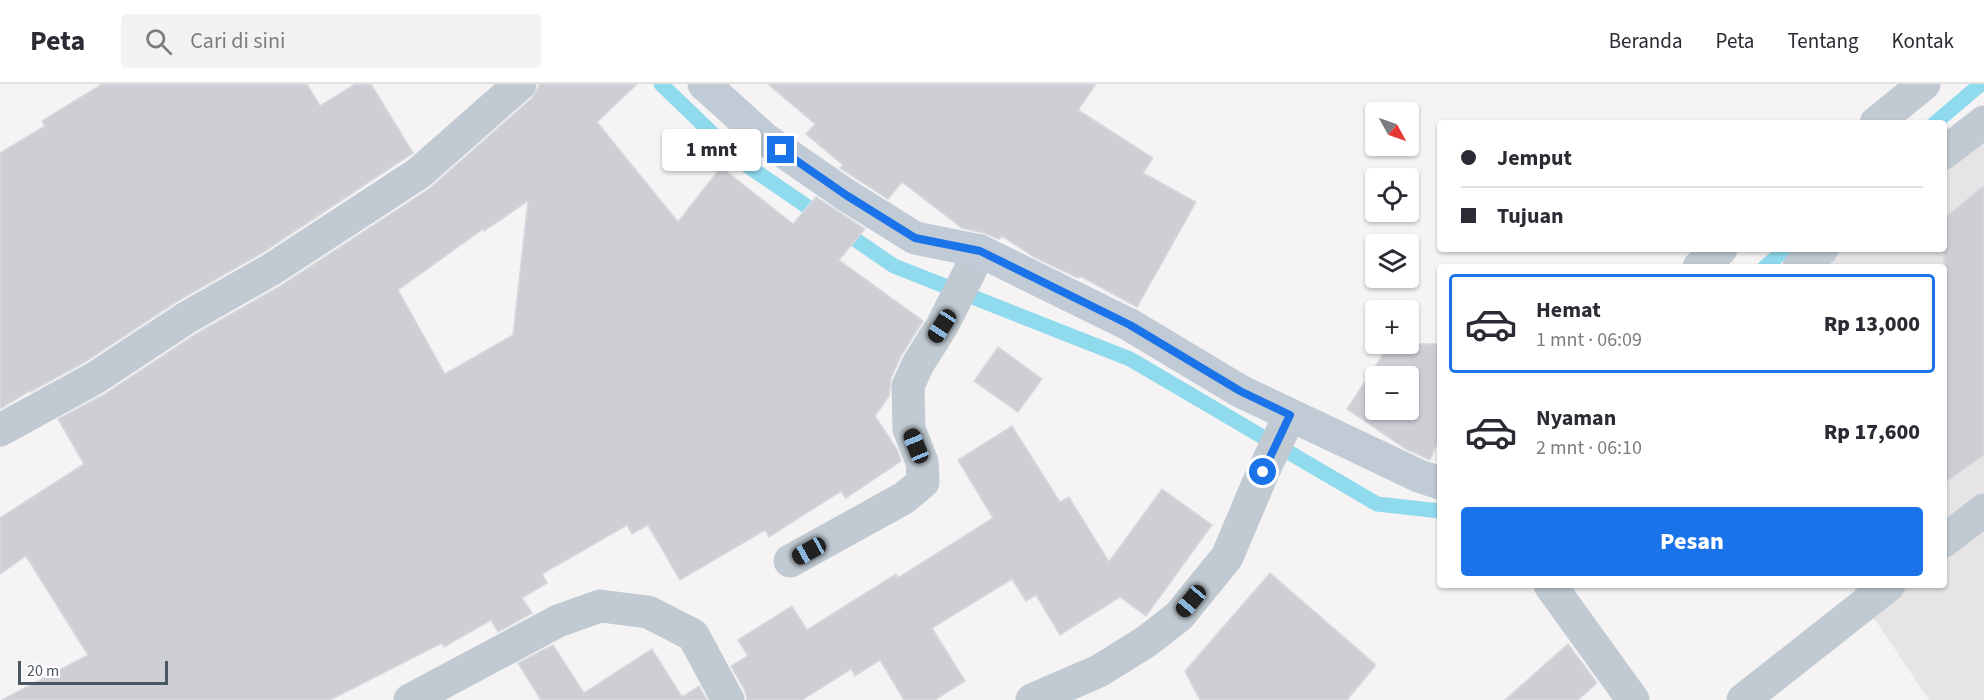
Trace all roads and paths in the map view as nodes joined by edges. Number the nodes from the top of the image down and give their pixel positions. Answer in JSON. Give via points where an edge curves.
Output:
{"nodes":[{"id":1,"x":520,"y":84,"type":"edge"},
{"id":2,"x":704,"y":84,"type":"edge"},
{"id":3,"x":1924,"y":84,"type":"edge"},
{"id":4,"x":1880,"y":120,"type":"edge"},
{"id":5,"x":1984,"y":122,"type":"edge"},
{"id":6,"x":1947,"y":151,"type":"edge"},
{"id":7,"x":1717,"y":252,"type":"edge"},
{"id":8,"x":1818,"y":252,"type":"edge"},
{"id":9,"x":974,"y":264,"type":"junction"},
{"id":10,"x":1703,"y":264,"type":"edge"},
{"id":11,"x":1803,"y":264,"type":"edge"},
{"id":12,"x":1287,"y":422,"type":"junction"},
{"id":13,"x":0,"y":430,"type":"edge"},
{"id":14,"x":1437,"y":482,"type":"edge"},
{"id":15,"x":1984,"y":510,"type":"edge"},
{"id":16,"x":1947,"y":540,"type":"edge"},
{"id":17,"x":790,"y":561,"type":"dead end"},
{"id":18,"x":1552,"y":588,"type":"edge"},
{"id":19,"x":1885,"y":588,"type":"edge"},
{"id":20,"x":410,"y":700,"type":"edge"},
{"id":21,"x":728,"y":700,"type":"edge"},
{"id":22,"x":1032,"y":700,"type":"edge"},
{"id":23,"x":1633,"y":700,"type":"edge"},
{"id":24,"x":1743,"y":700,"type":"edge"}],
"edges":[{"from":1,"to":13,"type":"street","via":[[419,173],[95,378]]},
{"from":2,"to":9,"type":"main road","via":[[765,139],[846,195],[915,238]]},
{"from":3,"to":4,"type":"street"},
{"from":5,"to":6,"type":"street"},
{"from":7,"to":10,"type":"street"},
{"from":8,"to":11,"type":"street"},
{"from":9,"to":12,"type":"main road","via":[[1130,325]]},
{"from":9,"to":17,"type":"street","via":[[908,386],[909,429],[922,462],[923,482],[904,498]]},
{"from":12,"to":14,"type":"main road"},
{"from":12,"to":22,"type":"street","via":[[1227,557],[1179,616],[1099,671]]},
{"from":15,"to":16,"type":"street"},
{"from":18,"to":23,"type":"street"},
{"from":19,"to":24,"type":"street"},
{"from":20,"to":21,"type":"street","via":[[558,621],[600,606],[648,612],[693,635]]}]}
